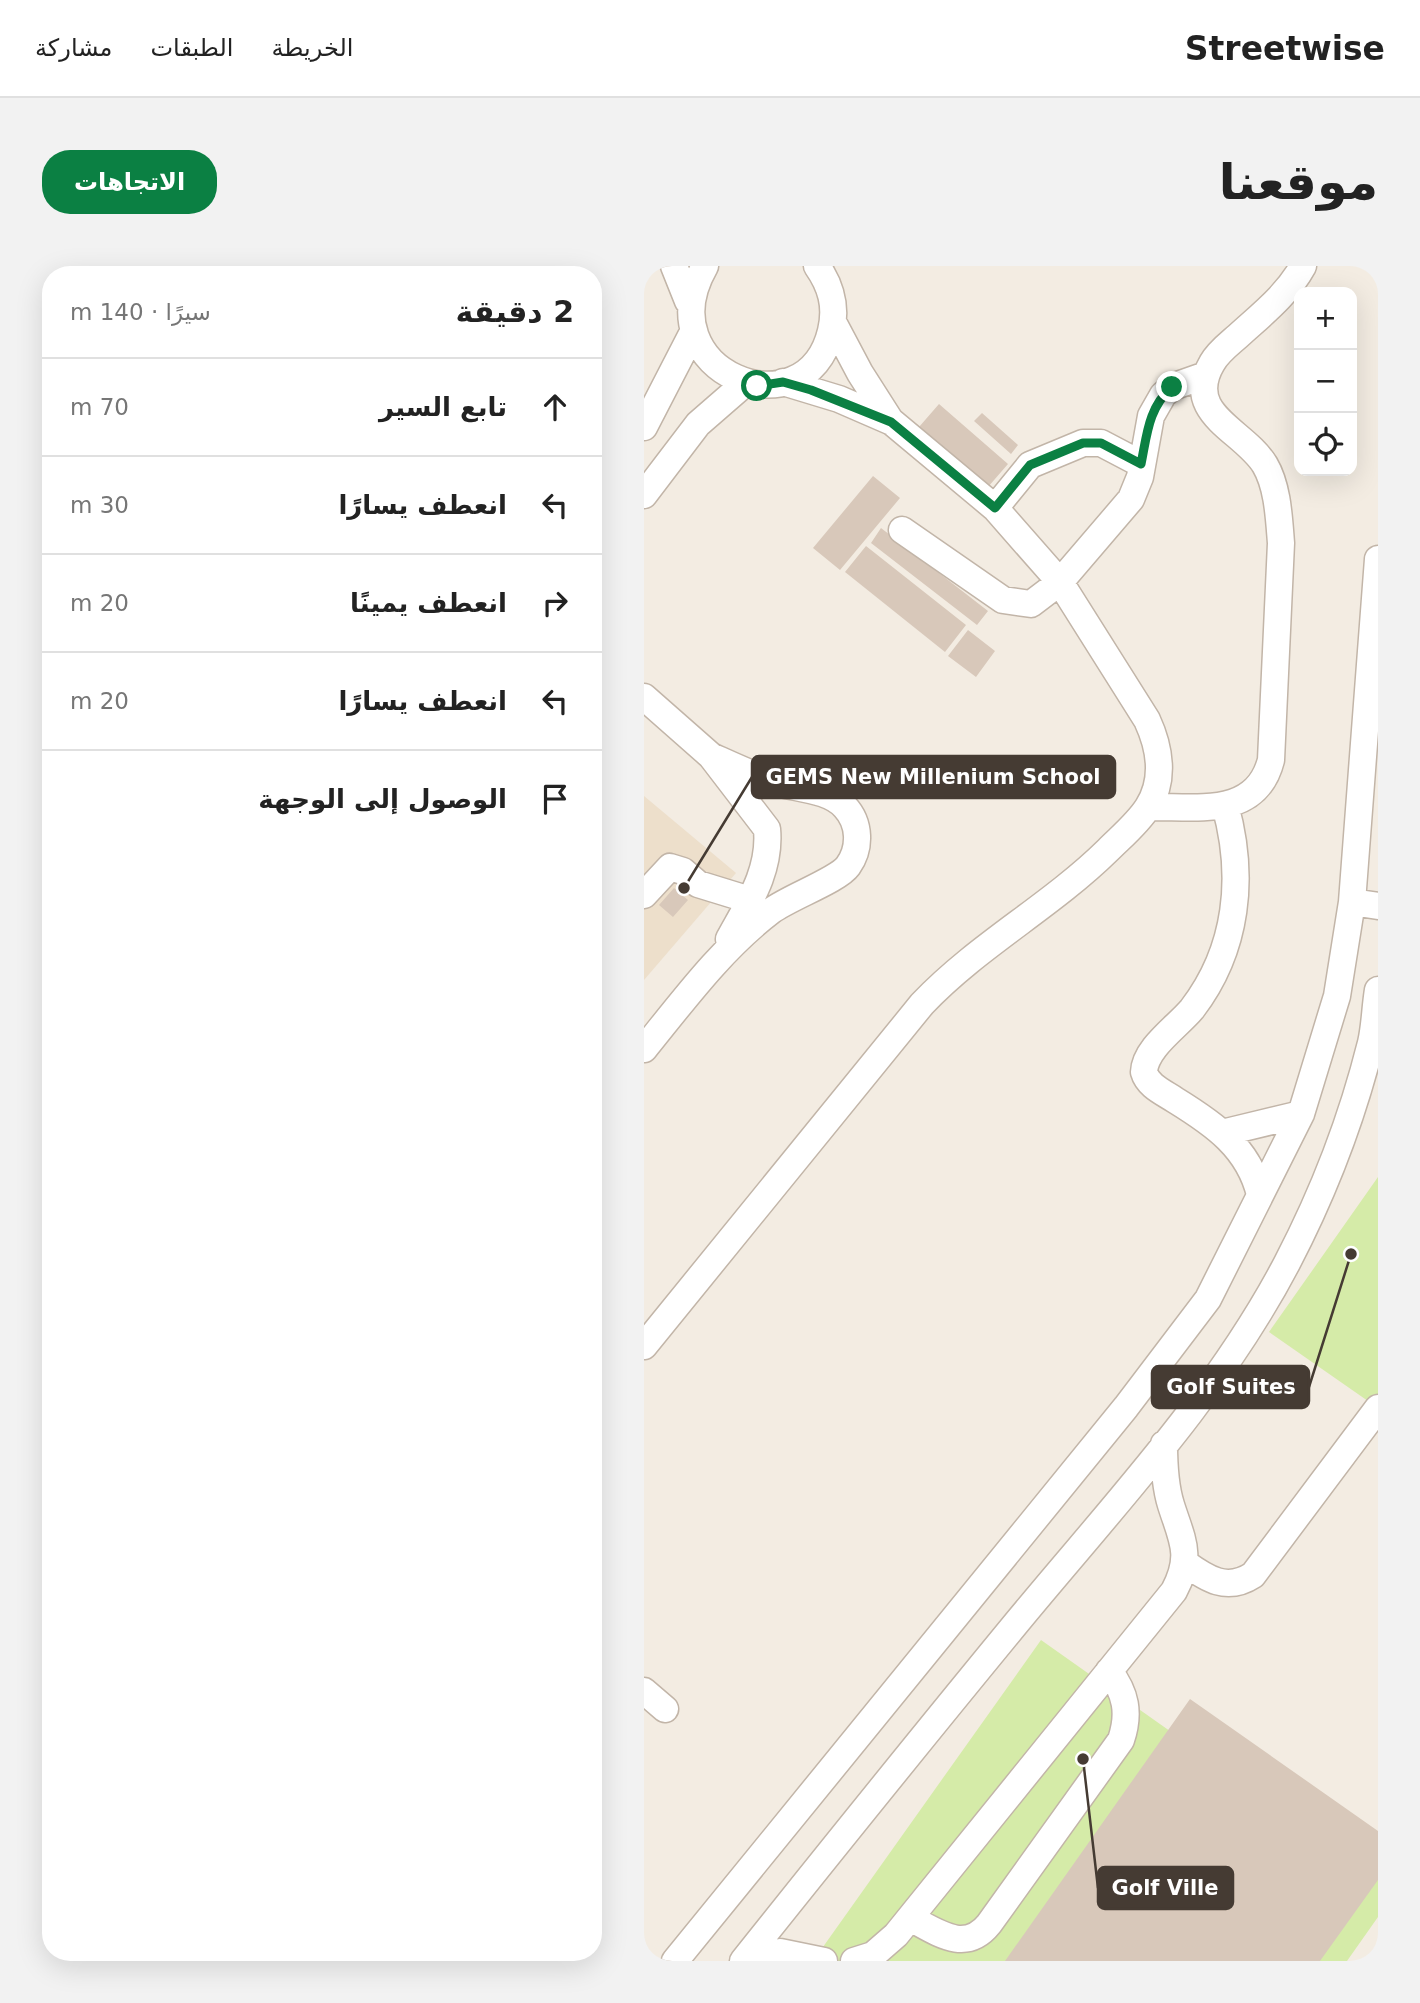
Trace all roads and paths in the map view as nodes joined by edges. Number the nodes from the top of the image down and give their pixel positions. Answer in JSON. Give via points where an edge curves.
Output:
{"nodes":[{"id":1,"x":674,"y":266,"type":"edge"},
{"id":2,"x":705,"y":266,"type":"edge"},
{"id":3,"x":817,"y":266,"type":"edge"},
{"id":4,"x":843,"y":266,"type":"edge"},
{"id":5,"x":1303,"y":266,"type":"edge"},
{"id":6,"x":688,"y":301,"type":"junction"},
{"id":7,"x":833,"y":310,"type":"junction"},
{"id":8,"x":691,"y":336,"type":"junction"},
{"id":9,"x":1206,"y":375,"type":"junction"},
{"id":10,"x":783,"y":382,"type":"junction"},
{"id":11,"x":744,"y":384,"type":"junction"},
{"id":12,"x":891,"y":422,"type":"junction"},
{"id":13,"x":644,"y":427,"type":"edge"},
{"id":14,"x":1141,"y":464,"type":"junction"},
{"id":15,"x":644,"y":495,"type":"edge"},
{"id":16,"x":995,"y":508,"type":"junction"},
{"id":17,"x":902,"y":530,"type":"dead end"},
{"id":18,"x":1378,"y":559,"type":"edge"},
{"id":19,"x":1060,"y":582,"type":"junction"},
{"id":20,"x":644,"y":697,"type":"edge"},
{"id":21,"x":711,"y":756,"type":"junction"},
{"id":22,"x":1224,"y":805,"type":"junction"},
{"id":23,"x":1148,"y":807,"type":"junction"},
{"id":24,"x":1368,"y":847,"type":"edge"},
{"id":25,"x":644,"y":895,"type":"edge"},
{"id":26,"x":750,"y":900,"type":"junction"},
{"id":27,"x":1365,"y":904,"type":"edge"},
{"id":28,"x":714,"y":964,"type":"junction"},
{"id":29,"x":1378,"y":990,"type":"edge"},
{"id":30,"x":1375,"y":1034,"type":"edge"},
{"id":31,"x":644,"y":1049,"type":"edge"},
{"id":32,"x":1301,"y":1114,"type":"junction"},
{"id":33,"x":1222,"y":1133,"type":"junction"},
{"id":34,"x":1260,"y":1195,"type":"junction"},
{"id":35,"x":644,"y":1346,"type":"edge"},
{"id":36,"x":1378,"y":1408,"type":"edge"},
{"id":37,"x":1164,"y":1444,"type":"junction"},
{"id":38,"x":1185,"y":1563,"type":"junction"},
{"id":39,"x":1109,"y":1671,"type":"junction"},
{"id":40,"x":644,"y":1691,"type":"edge"},
{"id":41,"x":665,"y":1709,"type":"dead end"},
{"id":42,"x":910,"y":1919,"type":"junction"},
{"id":43,"x":675,"y":1961,"type":"edge"},
{"id":44,"x":743,"y":1961,"type":"edge"},
{"id":45,"x":749,"y":1961,"type":"edge"},
{"id":46,"x":824,"y":1961,"type":"edge"},
{"id":47,"x":854,"y":1961,"type":"edge"}],
"edges":[{"from":1,"to":6,"type":"street"},
{"from":2,"to":6,"type":"street"},
{"from":3,"to":7,"type":"street"},
{"from":4,"to":7,"type":"street"},
{"from":5,"to":9,"type":"street","via":[[1285,293],[1213,360]]},
{"from":6,"to":8,"type":"street"},
{"from":7,"to":10,"type":"street","via":[[830,338],[811,366]]},
{"from":7,"to":12,"type":"street","via":[[860,373]]},
{"from":8,"to":11,"type":"street","via":[[712,367]]},
{"from":8,"to":13,"type":"street"},
{"from":9,"to":14,"type":"street","via":[[1163,395],[1151,416]]},
{"from":9,"to":22,"type":"street","via":[[1208,408],[1264,465],[1276,503],[1281,543],[1271,760],[1261,786],[1239,802]]},
{"from":10,"to":11,"type":"street"},
{"from":10,"to":12,"type":"street","via":[[839,399]]},
{"from":11,"to":15,"type":"street","via":[[698,424]]},
{"from":12,"to":16,"type":"street"},
{"from":14,"to":16,"type":"street","via":[[1101,443],[1083,443],[1030,465]]},
{"from":14,"to":19,"type":"street","via":[[1131,499]]},
{"from":16,"to":19,"type":"street"},
{"from":17,"to":19,"type":"street","via":[[1003,600],[1031,604]]},
{"from":18,"to":24,"type":"street"},
{"from":19,"to":23,"type":"street","via":[[1156,739],[1158,781]]},
{"from":20,"to":21,"type":"street"},
{"from":21,"to":26,"type":"street","via":[[767,830],[766,858]]},
{"from":21,"to":28,"type":"street","via":[[771,781],[830,796],[849,813],[858,836],[856,853],[847,868],[769,912]]},
{"from":22,"to":23,"type":"street"},
{"from":22,"to":33,"type":"street","via":[[1237,865],[1231,926],[1209,983],[1147,1058],[1144,1072],[1150,1084]]},
{"from":23,"to":35,"type":"street","via":[[1072,883],[968,959],[922,1004]]},
{"from":24,"to":27,"type":"street"},
{"from":25,"to":26,"type":"street","via":[[670,867],[698,884]]},
{"from":26,"to":28,"type":"street"},
{"from":27,"to":32,"type":"street"},
{"from":28,"to":31,"type":"street"},
{"from":29,"to":30,"type":"street"},
{"from":30,"to":37,"type":"street","via":[[1345,1128],[1286,1264],[1249,1326]]},
{"from":32,"to":33,"type":"street"},
{"from":32,"to":34,"type":"street"},
{"from":33,"to":34,"type":"street","via":[[1245,1156]]},
{"from":34,"to":43,"type":"street","via":[[1208,1299],[1133,1398]]},
{"from":36,"to":38,"type":"street","via":[[1253,1575],[1224,1584]]},
{"from":37,"to":38,"type":"street","via":[[1167,1485],[1183,1533]]},
{"from":37,"to":44,"type":"street"},
{"from":38,"to":39,"type":"street","via":[[1174,1591]]},
{"from":39,"to":42,"type":"street"},
{"from":39,"to":42,"type":"street","via":[[1124,1696],[1121,1740],[983,1932],[957,1941]]},
{"from":40,"to":41,"type":"street"},
{"from":42,"to":47,"type":"street","via":[[886,1947]]},
{"from":45,"to":46,"type":"street","via":[[780,1952]]}]}
